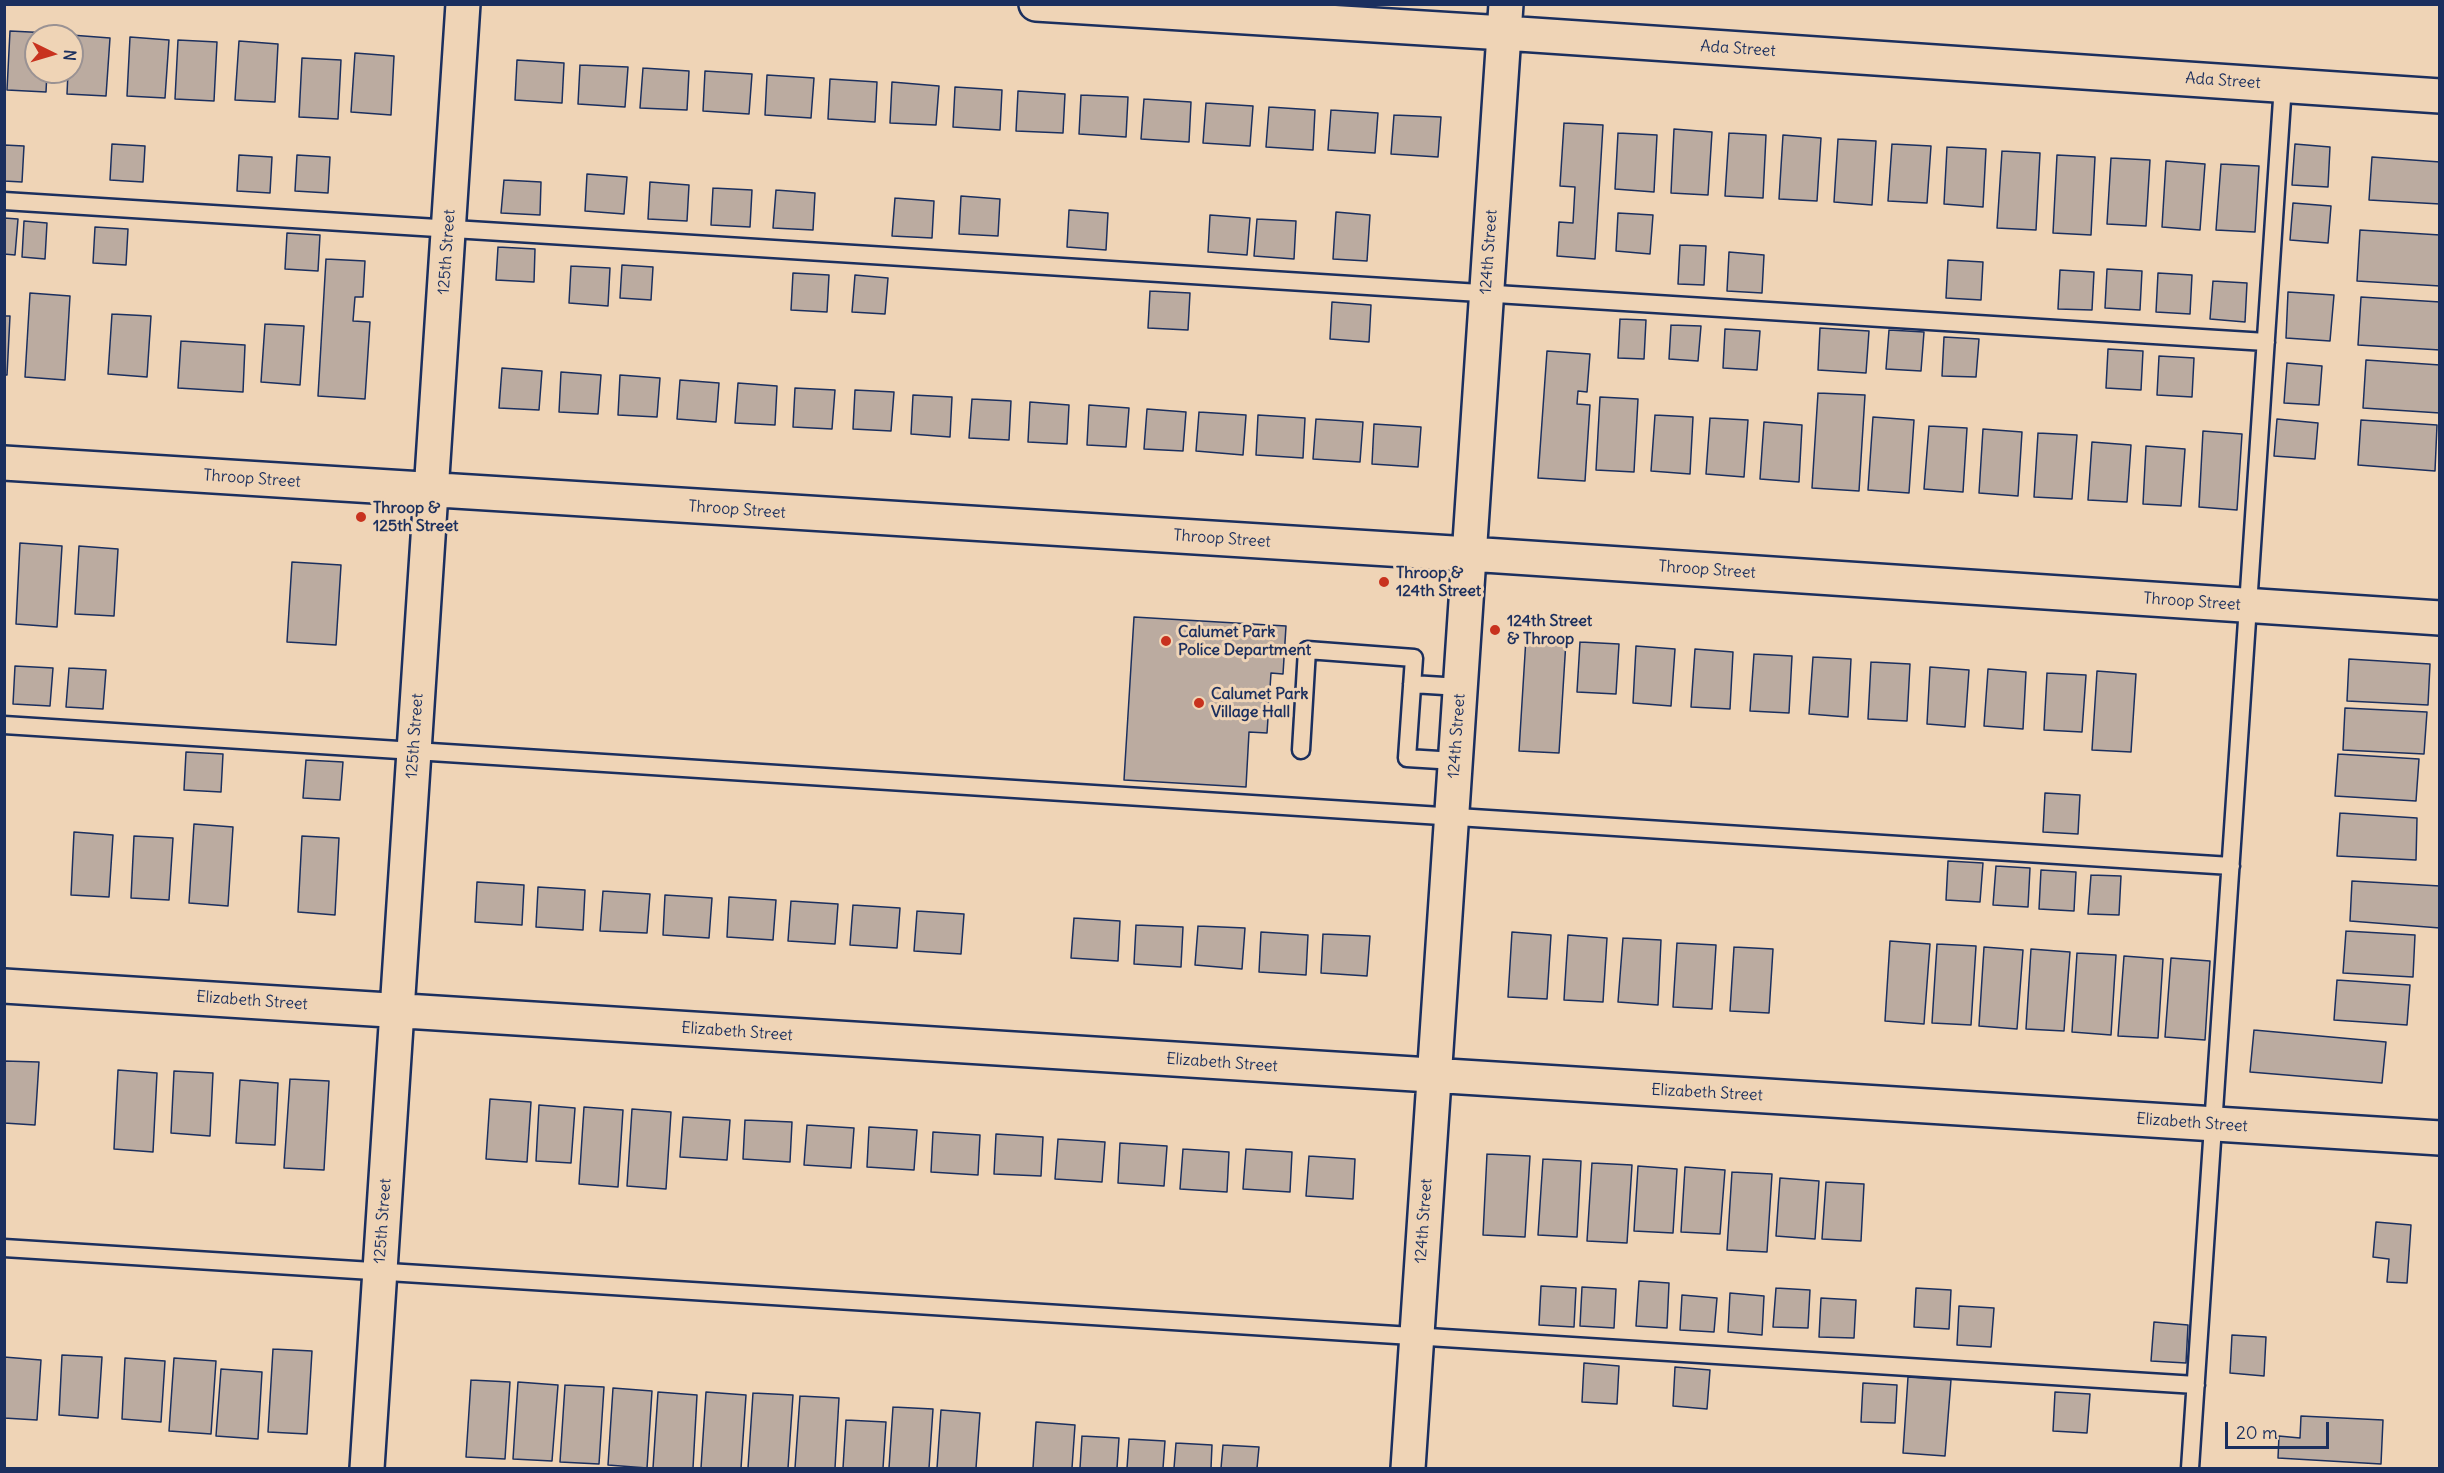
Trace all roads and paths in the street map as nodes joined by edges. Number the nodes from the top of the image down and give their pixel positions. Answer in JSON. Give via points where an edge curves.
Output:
{"nodes":[{"id":1,"x":463,"y":4,"type":"edge"},
{"id":2,"x":1036,"y":4,"type":"edge"},
{"id":3,"x":1505,"y":19,"type":"edge"},
{"id":4,"x":2283,"y":85,"type":"junction"},
{"id":5,"x":2439,"y":96,"type":"edge"},
{"id":6,"x":4,"y":201,"type":"edge"},
{"id":7,"x":448,"y":229,"type":"junction"},
{"id":8,"x":1486,"y":292,"type":"junction"},
{"id":9,"x":2266,"y":342,"type":"junction"},
{"id":10,"x":4,"y":463,"type":"edge"},
{"id":11,"x":431,"y":491,"type":"junction"},
{"id":12,"x":1469,"y":554,"type":"junction"},
{"id":13,"x":2248,"y":605,"type":"junction"},
{"id":14,"x":2439,"y":618,"type":"edge"},
{"id":15,"x":1412,"y":684,"type":"junction"},
{"id":16,"x":1460,"y":687,"type":"junction"},
{"id":17,"x":4,"y":725,"type":"edge"},
{"id":18,"x":1301,"y":750,"type":"dead end"},
{"id":19,"x":414,"y":751,"type":"junction"},
{"id":20,"x":1455,"y":760,"type":"junction"},
{"id":21,"x":1451,"y":817,"type":"junction"},
{"id":22,"x":2231,"y":866,"type":"junction"},
{"id":23,"x":4,"y":986,"type":"edge"},
{"id":24,"x":397,"y":1010,"type":"junction"},
{"id":25,"x":1434,"y":1077,"type":"junction"},
{"id":26,"x":2213,"y":1124,"type":"junction"},
{"id":27,"x":2439,"y":1138,"type":"edge"},
{"id":28,"x":4,"y":1248,"type":"edge"},
{"id":29,"x":380,"y":1272,"type":"junction"},
{"id":30,"x":1416,"y":1337,"type":"junction"},
{"id":31,"x":2196,"y":1385,"type":"junction"},
{"id":32,"x":367,"y":1468,"type":"edge"},
{"id":33,"x":1408,"y":1468,"type":"edge"},
{"id":34,"x":2190,"y":1468,"type":"edge"}],
"edges":[{"from":1,"to":7,"type":"street","name":"125th Street"},
{"from":2,"to":3,"type":"street","name":"Ada Street"},
{"from":3,"to":4,"type":"street","name":"Ada Street"},
{"from":3,"to":8,"type":"street","name":"124th Street"},
{"from":4,"to":5,"type":"street","name":"Ada Street"},
{"from":4,"to":9,"type":"lane"},
{"from":6,"to":7,"type":"lane"},
{"from":7,"to":8,"type":"lane"},
{"from":7,"to":11,"type":"street","name":"125th Street"},
{"from":8,"to":9,"type":"lane"},
{"from":8,"to":12,"type":"street","name":"124th Street"},
{"from":9,"to":13,"type":"lane"},
{"from":10,"to":11,"type":"street","name":"Throop Street"},
{"from":11,"to":12,"type":"street","name":"Throop Street"},
{"from":11,"to":19,"type":"street","name":"125th Street"},
{"from":12,"to":13,"type":"street","name":"Throop Street"},
{"from":12,"to":16,"type":"street","name":"124th Street"},
{"from":13,"to":14,"type":"street","name":"Throop Street"},
{"from":13,"to":22,"type":"lane"},
{"from":15,"to":16,"type":"lane"},
{"from":15,"to":18,"type":"lane","via":[[1414,658],[1306,650]]},
{"from":15,"to":20,"type":"lane","via":[[1407,758]]},
{"from":16,"to":20,"type":"street","name":"124th Street"},
{"from":17,"to":19,"type":"lane"},
{"from":19,"to":21,"type":"lane"},
{"from":19,"to":24,"type":"street","name":"125th Street"},
{"from":20,"to":21,"type":"street","name":"124th Street"},
{"from":21,"to":22,"type":"lane"},
{"from":21,"to":25,"type":"street","name":"124th Street"},
{"from":22,"to":26,"type":"lane"},
{"from":23,"to":24,"type":"street","name":"Elizabeth Street"},
{"from":24,"to":25,"type":"street","name":"Elizabeth Street"},
{"from":24,"to":29,"type":"street","name":"125th Street"},
{"from":25,"to":26,"type":"street","name":"Elizabeth Street"},
{"from":25,"to":30,"type":"street","name":"124th Street"},
{"from":26,"to":27,"type":"street","name":"Elizabeth Street"},
{"from":26,"to":31,"type":"lane"},
{"from":28,"to":29,"type":"lane"},
{"from":29,"to":30,"type":"lane"},
{"from":29,"to":32,"type":"street","name":"125th Street"},
{"from":30,"to":31,"type":"lane"},
{"from":30,"to":33,"type":"street","name":"124th Street"},
{"from":31,"to":34,"type":"lane"}]}
